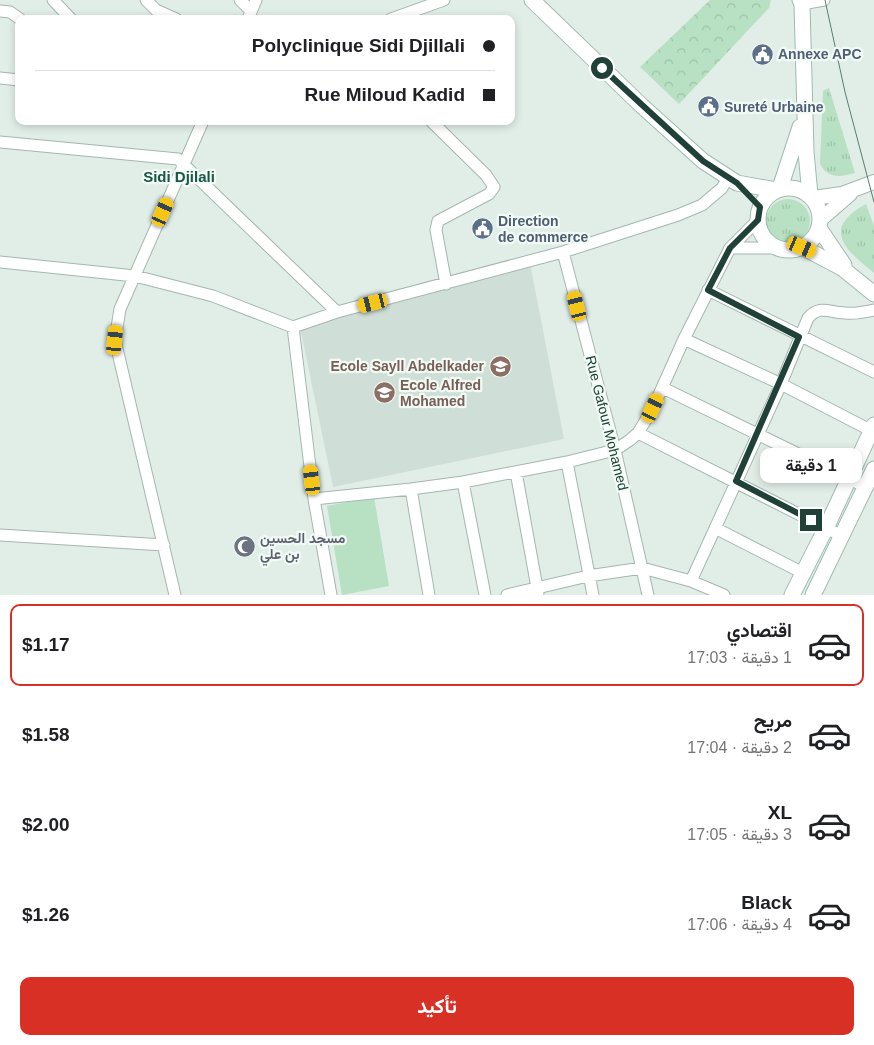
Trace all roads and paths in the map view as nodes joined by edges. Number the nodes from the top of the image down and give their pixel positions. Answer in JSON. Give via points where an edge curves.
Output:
{"nodes":[{"id":1,"x":53,"y":0,"type":"edge"},
{"id":2,"x":146,"y":0,"type":"edge"},
{"id":3,"x":240,"y":0,"type":"edge"},
{"id":4,"x":444,"y":0,"type":"edge"},
{"id":5,"x":532,"y":0,"type":"edge"},
{"id":6,"x":824,"y":0,"type":"edge"},
{"id":7,"x":802,"y":2,"type":"edge"},
{"id":8,"x":251,"y":10,"type":"edge"},
{"id":9,"x":0,"y":11,"type":"edge"},
{"id":10,"x":67,"y":15,"type":"edge"},
{"id":11,"x":152,"y":15,"type":"edge"},
{"id":12,"x":402,"y":15,"type":"edge"},
{"id":13,"x":15,"y":16,"type":"edge"},
{"id":14,"x":0,"y":78,"type":"edge"},
{"id":15,"x":15,"y":80,"type":"edge"},
{"id":16,"x":805,"y":109,"type":"junction"},
{"id":17,"x":201,"y":125,"type":"edge"},
{"id":18,"x":435,"y":125,"type":"edge"},
{"id":19,"x":0,"y":142,"type":"edge"},
{"id":20,"x":184,"y":164,"type":"junction"},
{"id":21,"x":732,"y":181,"type":"junction"},
{"id":22,"x":874,"y":182,"type":"edge"},
{"id":23,"x":778,"y":189,"type":"junction"},
{"id":24,"x":857,"y":190,"type":"junction"},
{"id":25,"x":812,"y":197,"type":"junction"},
{"id":26,"x":759,"y":214,"type":"junction"},
{"id":27,"x":820,"y":224,"type":"junction"},
{"id":28,"x":802,"y":247,"type":"junction"},
{"id":29,"x":730,"y":248,"type":"junction"},
{"id":30,"x":778,"y":248,"type":"junction"},
{"id":31,"x":563,"y":252,"type":"junction"},
{"id":32,"x":0,"y":262,"type":"edge"},
{"id":33,"x":851,"y":274,"type":"junction"},
{"id":34,"x":135,"y":276,"type":"junction"},
{"id":35,"x":446,"y":284,"type":"junction"},
{"id":36,"x":708,"y":290,"type":"junction"},
{"id":37,"x":874,"y":294,"type":"edge"},
{"id":38,"x":874,"y":310,"type":"edge"},
{"id":39,"x":337,"y":312,"type":"junction"},
{"id":40,"x":293,"y":327,"type":"junction"},
{"id":41,"x":799,"y":337,"type":"junction"},
{"id":42,"x":684,"y":339,"type":"junction"},
{"id":43,"x":874,"y":372,"type":"edge"},
{"id":44,"x":781,"y":384,"type":"junction"},
{"id":45,"x":663,"y":388,"type":"junction"},
{"id":46,"x":873,"y":429,"type":"edge"},
{"id":47,"x":757,"y":432,"type":"junction"},
{"id":48,"x":638,"y":433,"type":"junction"},
{"id":49,"x":614,"y":450,"type":"junction"},
{"id":50,"x":567,"y":462,"type":"junction"},
{"id":51,"x":874,"y":469,"type":"edge"},
{"id":52,"x":516,"y":472,"type":"junction"},
{"id":53,"x":848,"y":478,"type":"junction"},
{"id":54,"x":736,"y":481,"type":"junction"},
{"id":55,"x":463,"y":482,"type":"junction"},
{"id":56,"x":866,"y":487,"type":"junction"},
{"id":57,"x":411,"y":488,"type":"junction"},
{"id":58,"x":314,"y":498,"type":"junction"},
{"id":59,"x":715,"y":528,"type":"junction"},
{"id":60,"x":826,"y":528,"type":"junction"},
{"id":61,"x":0,"y":535,"type":"edge"},
{"id":62,"x":842,"y":536,"type":"junction"},
{"id":63,"x":164,"y":545,"type":"junction"},
{"id":64,"x":642,"y":568,"type":"junction"},
{"id":65,"x":803,"y":573,"type":"junction"},
{"id":66,"x":588,"y":576,"type":"junction"},
{"id":67,"x":691,"y":580,"type":"junction"},
{"id":68,"x":538,"y":591,"type":"edge"},
{"id":69,"x":175,"y":595,"type":"edge"},
{"id":70,"x":331,"y":595,"type":"edge"},
{"id":71,"x":429,"y":595,"type":"edge"},
{"id":72,"x":485,"y":595,"type":"edge"},
{"id":73,"x":507,"y":595,"type":"edge"},
{"id":74,"x":593,"y":595,"type":"edge"},
{"id":75,"x":648,"y":595,"type":"edge"},
{"id":76,"x":724,"y":595,"type":"edge"},
{"id":77,"x":792,"y":595,"type":"edge"},
{"id":78,"x":813,"y":595,"type":"edge"}],
"edges":[{"from":1,"to":10,"type":"street"},
{"from":2,"to":11,"type":"street"},
{"from":3,"to":8,"type":"street"},
{"from":4,"to":12,"type":"street"},
{"from":5,"to":21,"type":"main road","via":[[642,106],[703,161]]},
{"from":6,"to":7,"type":"street"},
{"from":7,"to":16,"type":"main road"},
{"from":9,"to":13,"type":"street"},
{"from":14,"to":15,"type":"street"},
{"from":16,"to":23,"type":"main road","via":[[788,168]]},
{"from":16,"to":25,"type":"main road"},
{"from":17,"to":20,"type":"street"},
{"from":18,"to":35,"type":"street","via":[[494,187],[490,194],[438,221],[436,230]]},
{"from":19,"to":20,"type":"street","via":[[173,158]]},
{"from":20,"to":34,"type":"street"},
{"from":20,"to":39,"type":"street"},
{"from":21,"to":23,"type":"main road"},
{"from":21,"to":26,"type":"main road"},
{"from":21,"to":31,"type":"street","via":[[702,205]]},
{"from":22,"to":24,"type":"street"},
{"from":23,"to":25,"type":"main road","via":[[794,188]]},
{"from":23,"to":26,"type":"main road","via":[[764,200]]},
{"from":24,"to":25,"type":"street","via":[[831,197]]},
{"from":24,"to":27,"type":"street"},
{"from":25,"to":27,"type":"main road","via":[[820,211]]},
{"from":26,"to":29,"type":"street"},
{"from":26,"to":30,"type":"main road","via":[[762,236]]},
{"from":27,"to":28,"type":"main road","via":[[812,239]]},
{"from":27,"to":33,"type":"main road","via":[[833,252]]},
{"from":28,"to":30,"type":"main road"},
{"from":28,"to":33,"type":"main road"},
{"from":29,"to":30,"type":"street"},
{"from":29,"to":36,"type":"street"},
{"from":31,"to":35,"type":"street"},
{"from":31,"to":49,"type":"street","name":"Rue Gafour Mohamed"},
{"from":32,"to":34,"type":"street"},
{"from":33,"to":37,"type":"main road"},
{"from":34,"to":40,"type":"street","via":[[213,296]]},
{"from":34,"to":63,"type":"street","via":[[120,309],[115,340]]},
{"from":35,"to":39,"type":"street"},
{"from":36,"to":41,"type":"street"},
{"from":36,"to":42,"type":"street"},
{"from":38,"to":41,"type":"street","via":[[844,313],[817,310],[808,318]]},
{"from":39,"to":40,"type":"street"},
{"from":40,"to":58,"type":"street"},
{"from":41,"to":43,"type":"street"},
{"from":41,"to":44,"type":"street"},
{"from":42,"to":44,"type":"street"},
{"from":42,"to":45,"type":"street"},
{"from":44,"to":46,"type":"street"},
{"from":44,"to":47,"type":"street"},
{"from":45,"to":47,"type":"street"},
{"from":45,"to":48,"type":"street"},
{"from":46,"to":53,"type":"main road"},
{"from":47,"to":53,"type":"street"},
{"from":47,"to":54,"type":"street"},
{"from":48,"to":49,"type":"street"},
{"from":48,"to":54,"type":"street"},
{"from":49,"to":50,"type":"street"},
{"from":49,"to":64,"type":"street","name":"Rue Gafour Mohamed"},
{"from":50,"to":52,"type":"street"},
{"from":50,"to":66,"type":"street"},
{"from":51,"to":56,"type":"main road"},
{"from":52,"to":55,"type":"street"},
{"from":52,"to":68,"type":"street"},
{"from":53,"to":56,"type":"street"},
{"from":53,"to":60,"type":"main road"},
{"from":54,"to":59,"type":"street"},
{"from":54,"to":60,"type":"street"},
{"from":55,"to":57,"type":"street"},
{"from":55,"to":72,"type":"street"},
{"from":56,"to":62,"type":"main road"},
{"from":57,"to":58,"type":"street"},
{"from":57,"to":71,"type":"street"},
{"from":58,"to":70,"type":"street"},
{"from":59,"to":65,"type":"street"},
{"from":59,"to":67,"type":"street"},
{"from":60,"to":62,"type":"street"},
{"from":60,"to":65,"type":"main road"},
{"from":61,"to":63,"type":"street"},
{"from":62,"to":78,"type":"main road"},
{"from":63,"to":69,"type":"street"},
{"from":64,"to":66,"type":"street"},
{"from":64,"to":67,"type":"street"},
{"from":64,"to":75,"type":"street","name":"Rue Gafour Mohamed"},
{"from":65,"to":77,"type":"main road"},
{"from":66,"to":68,"type":"street"},
{"from":66,"to":74,"type":"street"},
{"from":67,"to":76,"type":"street"},
{"from":68,"to":73,"type":"street"}]}
